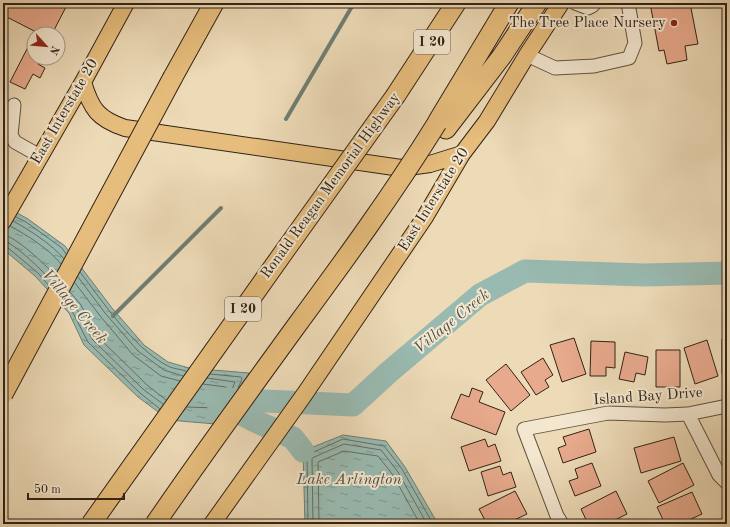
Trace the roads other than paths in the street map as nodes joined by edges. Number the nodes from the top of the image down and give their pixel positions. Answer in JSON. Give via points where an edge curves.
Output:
{"nodes":[{"id":1,"x":126,"y":3,"type":"edge"},
{"id":2,"x":214,"y":3,"type":"edge"},
{"id":3,"x":456,"y":3,"type":"edge"},
{"id":4,"x":509,"y":3,"type":"edge"},
{"id":5,"x":537,"y":3,"type":"edge"},
{"id":6,"x":561,"y":3,"type":"edge"},
{"id":7,"x":575,"y":3,"type":"edge"},
{"id":8,"x":628,"y":3,"type":"edge"},
{"id":9,"x":591,"y":6,"type":"edge"},
{"id":10,"x":527,"y":55,"type":"junction"},
{"id":11,"x":83,"y":82,"type":"junction"},
{"id":12,"x":14,"y":105,"type":"dead end"},
{"id":13,"x":442,"y":126,"type":"junction"},
{"id":14,"x":462,"y":154,"type":"junction"},
{"id":15,"x":37,"y":160,"type":"junction"},
{"id":16,"x":3,"y":221,"type":"edge"},
{"id":17,"x":3,"y":394,"type":"edge"},
{"id":18,"x":727,"y":406,"type":"edge"},
{"id":19,"x":688,"y":414,"type":"junction"},
{"id":20,"x":727,"y":483,"type":"edge"},
{"id":21,"x":91,"y":524,"type":"edge"},
{"id":22,"x":155,"y":524,"type":"edge"},
{"id":23,"x":212,"y":524,"type":"edge"},
{"id":24,"x":562,"y":524,"type":"edge"}],
"edges":[{"from":1,"to":11,"type":"main road","name":"East Interstate 20"},
{"from":2,"to":17,"type":"highway","bridge":true},
{"from":3,"to":21,"type":"highway","name":"Ronald Reagan Memorial Highway","number":"I 20","bridge":true,"via":[[396,95]]},
{"from":4,"to":13,"type":"highway"},
{"from":5,"to":13,"type":"highway","via":[[502,56]]},
{"from":6,"to":10,"type":"main road","name":"East Interstate 20"},
{"from":7,"to":9,"type":"street"},
{"from":8,"to":10,"type":"street","via":[[635,43],[629,58],[594,66],[555,68]]},
{"from":10,"to":14,"type":"main road","name":"East Interstate 20","via":[[487,121]]},
{"from":11,"to":14,"type":"main road","via":[[88,100],[101,117],[125,128],[401,168],[430,164]]},
{"from":11,"to":15,"type":"main road","name":"East Interstate 20"},
{"from":12,"to":15,"type":"street","via":[[11,135],[15,142]]},
{"from":13,"to":22,"type":"highway","bridge":true,"via":[[417,156]]},
{"from":14,"to":23,"type":"main road","name":"East Interstate 20","via":[[425,217],[304,396]]},
{"from":15,"to":16,"type":"main road","name":"East Interstate 20"},
{"from":18,"to":19,"type":"street","name":"Island Bay Drive"},
{"from":19,"to":20,"type":"street","via":[[719,475]]},
{"from":19,"to":24,"type":"street","name":"Island Bay Drive","via":[[608,413],[524,429]]}]}
